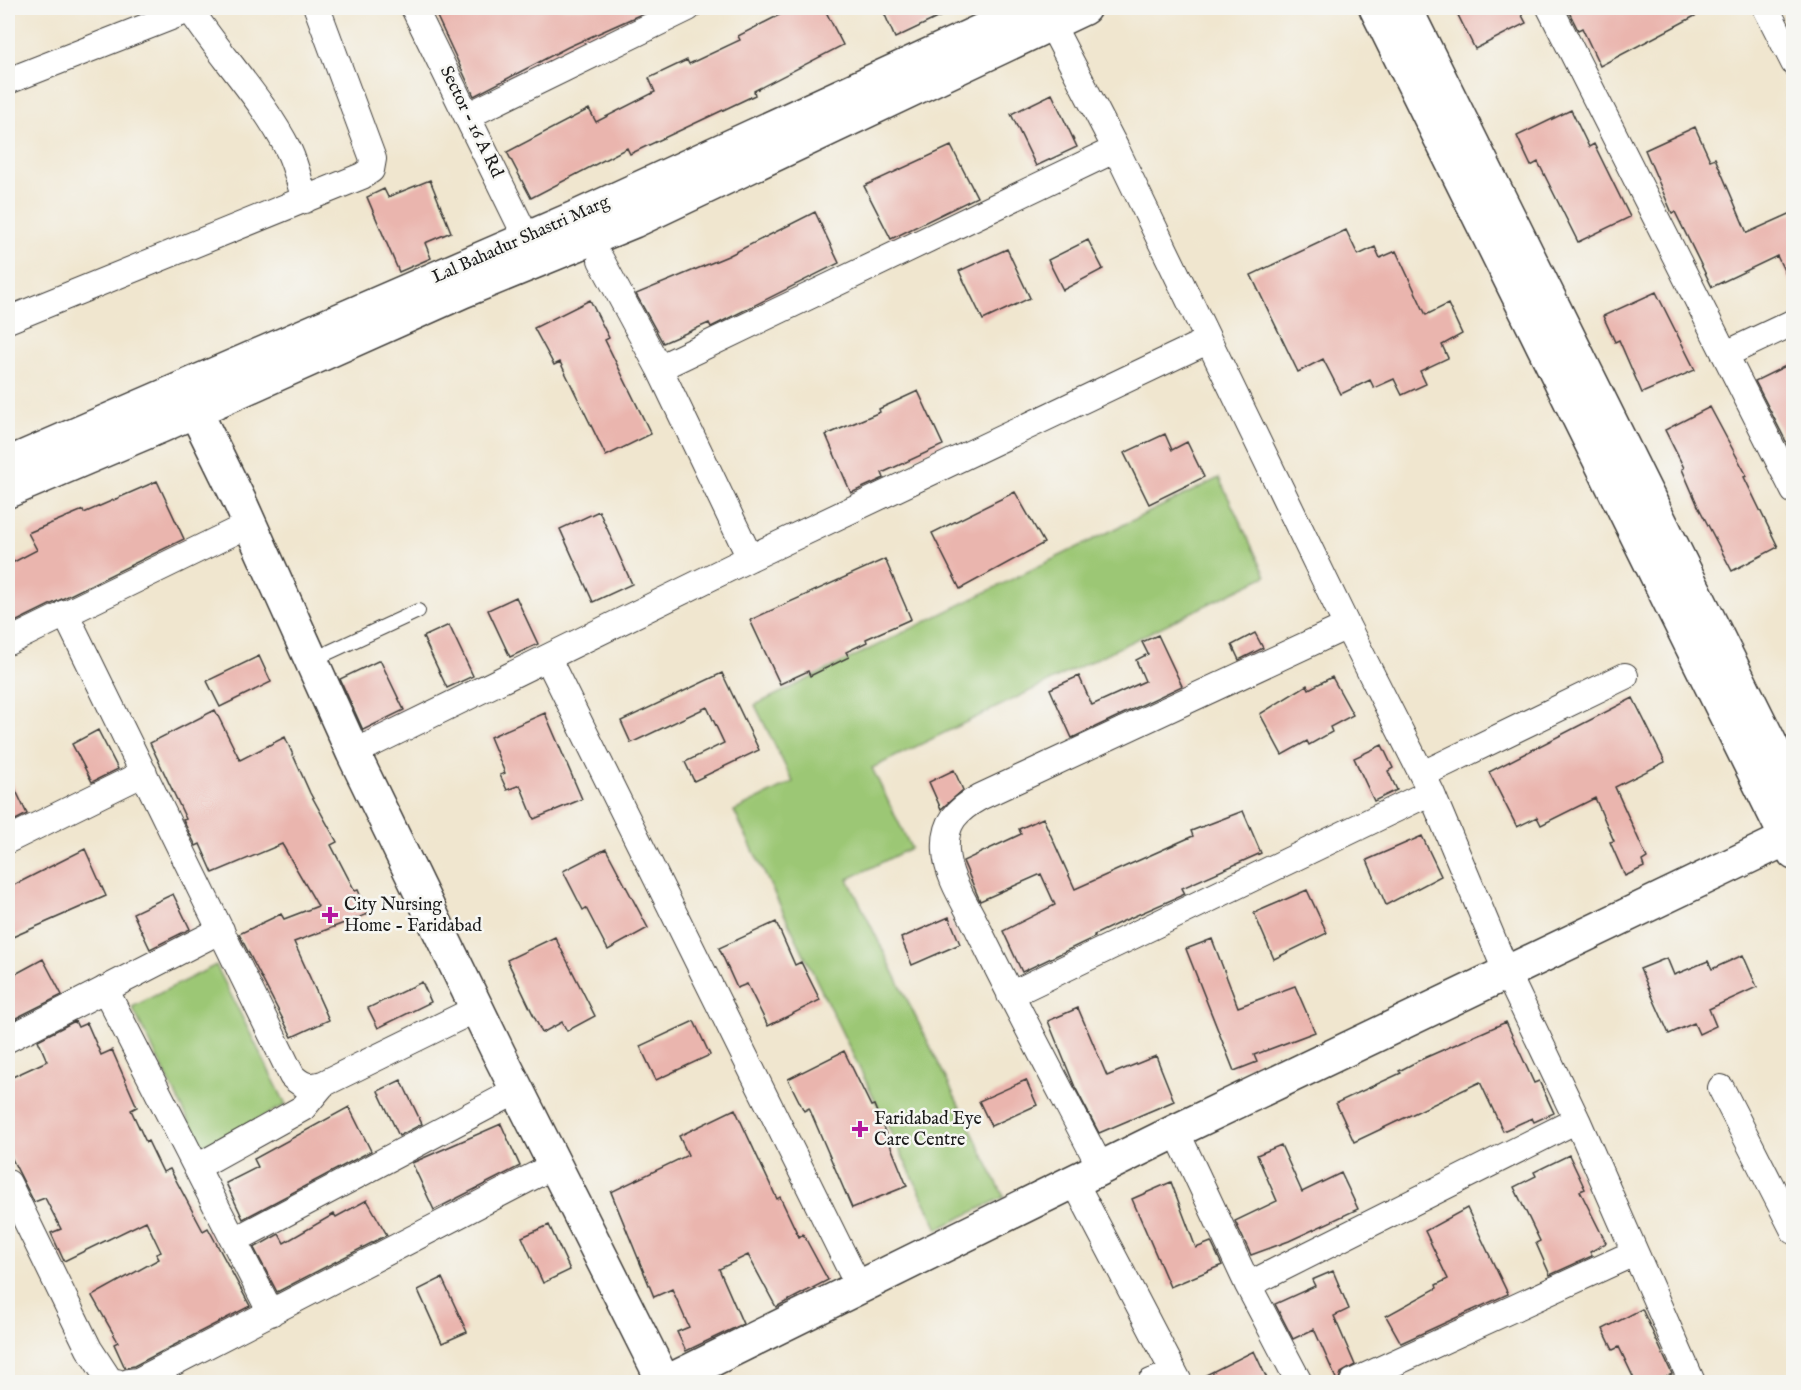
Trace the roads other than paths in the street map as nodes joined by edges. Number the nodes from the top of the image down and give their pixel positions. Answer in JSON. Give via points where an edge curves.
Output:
{"nodes":[{"id":1,"x":192,"y":8,"type":"edge"},
{"id":2,"x":317,"y":8,"type":"edge"},
{"id":3,"x":414,"y":8,"type":"edge"},
{"id":4,"x":688,"y":8,"type":"edge"},
{"id":5,"x":1084,"y":8,"type":"edge"},
{"id":6,"x":1550,"y":8,"type":"edge"},
{"id":7,"x":1766,"y":8,"type":"edge"},
{"id":8,"x":1391,"y":9,"type":"edge"},
{"id":9,"x":1042,"y":13,"type":"edge"},
{"id":10,"x":1794,"y":63,"type":"edge"},
{"id":11,"x":8,"y":81,"type":"edge"},
{"id":12,"x":467,"y":116,"type":"junction"},
{"id":13,"x":1116,"y":149,"type":"junction"},
{"id":14,"x":305,"y":200,"type":"junction"},
{"id":15,"x":532,"y":248,"type":"junction"},
{"id":16,"x":601,"y":260,"type":"dead end"},
{"id":17,"x":8,"y":320,"type":"edge"},
{"id":18,"x":1794,"y":322,"type":"edge"},
{"id":19,"x":1207,"y":341,"type":"junction"},
{"id":20,"x":1726,"y":354,"type":"junction"},
{"id":21,"x":658,"y":368,"type":"junction"},
{"id":22,"x":189,"y":400,"type":"junction"},
{"id":23,"x":8,"y":464,"type":"edge"},
{"id":24,"x":8,"y":491,"type":"edge"},
{"id":25,"x":1794,"y":491,"type":"edge"},
{"id":26,"x":250,"y":524,"type":"junction"},
{"id":27,"x":1649,"y":528,"type":"junction"},
{"id":28,"x":750,"y":558,"type":"junction"},
{"id":29,"x":418,"y":611,"type":"dead end"},
{"id":30,"x":65,"y":614,"type":"junction"},
{"id":31,"x":1347,"y":626,"type":"junction"},
{"id":32,"x":8,"y":642,"type":"edge"},
{"id":33,"x":548,"y":659,"type":"junction"},
{"id":34,"x":310,"y":661,"type":"junction"},
{"id":35,"x":1624,"y":676,"type":"dead end"},
{"id":36,"x":353,"y":753,"type":"junction"},
{"id":37,"x":144,"y":773,"type":"junction"},
{"id":38,"x":1427,"y":783,"type":"junction"},
{"id":39,"x":1794,"y":791,"type":"edge"},
{"id":40,"x":8,"y":840,"type":"edge"},
{"id":41,"x":1791,"y":842,"type":"edge"},
{"id":42,"x":221,"y":930,"type":"junction"},
{"id":43,"x":1506,"y":971,"type":"junction"},
{"id":44,"x":105,"y":989,"type":"junction"},
{"id":45,"x":1010,"y":995,"type":"junction"},
{"id":46,"x":478,"y":1008,"type":"junction"},
{"id":47,"x":8,"y":1039,"type":"edge"},
{"id":48,"x":323,"y":1084,"type":"junction"},
{"id":49,"x":1721,"y":1088,"type":"dead end"},
{"id":50,"x":518,"y":1090,"type":"junction"},
{"id":51,"x":1576,"y":1120,"type":"junction"},
{"id":52,"x":1176,"y":1131,"type":"junction"},
{"id":53,"x":555,"y":1165,"type":"junction"},
{"id":54,"x":197,"y":1167,"type":"junction"},
{"id":55,"x":1087,"y":1175,"type":"junction"},
{"id":56,"x":8,"y":1183,"type":"edge"},
{"id":57,"x":1794,"y":1231,"type":"edge"},
{"id":58,"x":235,"y":1240,"type":"junction"},
{"id":59,"x":1634,"y":1253,"type":"junction"},
{"id":60,"x":1248,"y":1285,"type":"junction"},
{"id":61,"x":860,"y":1289,"type":"junction"},
{"id":62,"x":271,"y":1313,"type":"junction"},
{"id":63,"x":1177,"y":1378,"type":"edge"},
{"id":64,"x":117,"y":1383,"type":"edge"},
{"id":65,"x":129,"y":1383,"type":"edge"},
{"id":66,"x":666,"y":1383,"type":"edge"},
{"id":67,"x":1151,"y":1383,"type":"edge"},
{"id":68,"x":1299,"y":1383,"type":"edge"},
{"id":69,"x":1353,"y":1383,"type":"edge"},
{"id":70,"x":1692,"y":1383,"type":"edge"}],
"edges":[{"from":1,"to":11,"type":"street"},
{"from":1,"to":14,"type":"street","via":[[209,39],[241,79],[289,152]]},
{"from":2,"to":14,"type":"street","via":[[373,159],[371,170],[362,176]]},
{"from":3,"to":12,"type":"street","name":"Sector - 16 A Rd"},
{"from":4,"to":12,"type":"street"},
{"from":5,"to":9,"type":"street","name":"Lal Bahadur Shastri Marg"},
{"from":6,"to":20,"type":"street"},
{"from":7,"to":10,"type":"street"},
{"from":8,"to":27,"type":"street"},
{"from":9,"to":13,"type":"street"},
{"from":9,"to":15,"type":"street","name":"Lal Bahadur Shastri Marg","via":[[577,217]]},
{"from":12,"to":15,"type":"street","name":"Sector - 16 A Rd"},
{"from":13,"to":19,"type":"street"},
{"from":13,"to":21,"type":"street"},
{"from":14,"to":17,"type":"street"},
{"from":15,"to":22,"type":"street","name":"Lal Bahadur Shastri Marg"},
{"from":16,"to":21,"type":"street"},
{"from":18,"to":20,"type":"street"},
{"from":19,"to":28,"type":"street"},
{"from":19,"to":31,"type":"street"},
{"from":20,"to":25,"type":"street"},
{"from":21,"to":28,"type":"street"},
{"from":22,"to":23,"type":"street"},
{"from":22,"to":24,"type":"street"},
{"from":22,"to":26,"type":"street"},
{"from":26,"to":30,"type":"street"},
{"from":26,"to":34,"type":"street"},
{"from":27,"to":39,"type":"street"},
{"from":27,"to":41,"type":"street"},
{"from":28,"to":33,"type":"street"},
{"from":29,"to":34,"type":"lane"},
{"from":30,"to":32,"type":"street"},
{"from":30,"to":37,"type":"street"},
{"from":31,"to":38,"type":"street"},
{"from":31,"to":45,"type":"street","via":[[958,809],[949,826],[946,852],[955,881]]},
{"from":33,"to":36,"type":"street"},
{"from":33,"to":61,"type":"street"},
{"from":34,"to":36,"type":"street"},
{"from":35,"to":38,"type":"street"},
{"from":36,"to":46,"type":"street"},
{"from":37,"to":40,"type":"street"},
{"from":37,"to":42,"type":"street"},
{"from":38,"to":43,"type":"street"},
{"from":38,"to":45,"type":"street"},
{"from":41,"to":43,"type":"street"},
{"from":42,"to":44,"type":"street"},
{"from":42,"to":48,"type":"street","via":[[292,1076],[311,1087]]},
{"from":43,"to":51,"type":"street"},
{"from":43,"to":52,"type":"street"},
{"from":44,"to":47,"type":"street"},
{"from":44,"to":54,"type":"street"},
{"from":45,"to":55,"type":"street"},
{"from":46,"to":48,"type":"street"},
{"from":46,"to":50,"type":"street"},
{"from":48,"to":54,"type":"street","via":[[303,1108]]},
{"from":49,"to":57,"type":"street"},
{"from":50,"to":53,"type":"street"},
{"from":50,"to":58,"type":"street"},
{"from":51,"to":59,"type":"street"},
{"from":51,"to":60,"type":"street"},
{"from":52,"to":55,"type":"street"},
{"from":52,"to":60,"type":"street"},
{"from":53,"to":62,"type":"street"},
{"from":53,"to":66,"type":"street"},
{"from":54,"to":58,"type":"street"},
{"from":55,"to":61,"type":"street"},
{"from":55,"to":63,"type":"street"},
{"from":56,"to":64,"type":"street","via":[[89,1349],[110,1381]]},
{"from":58,"to":62,"type":"street"},
{"from":59,"to":69,"type":"street"},
{"from":59,"to":70,"type":"street"},
{"from":60,"to":68,"type":"street"},
{"from":61,"to":66,"type":"street"},
{"from":62,"to":65,"type":"street"},
{"from":63,"to":67,"type":"street"}]}
